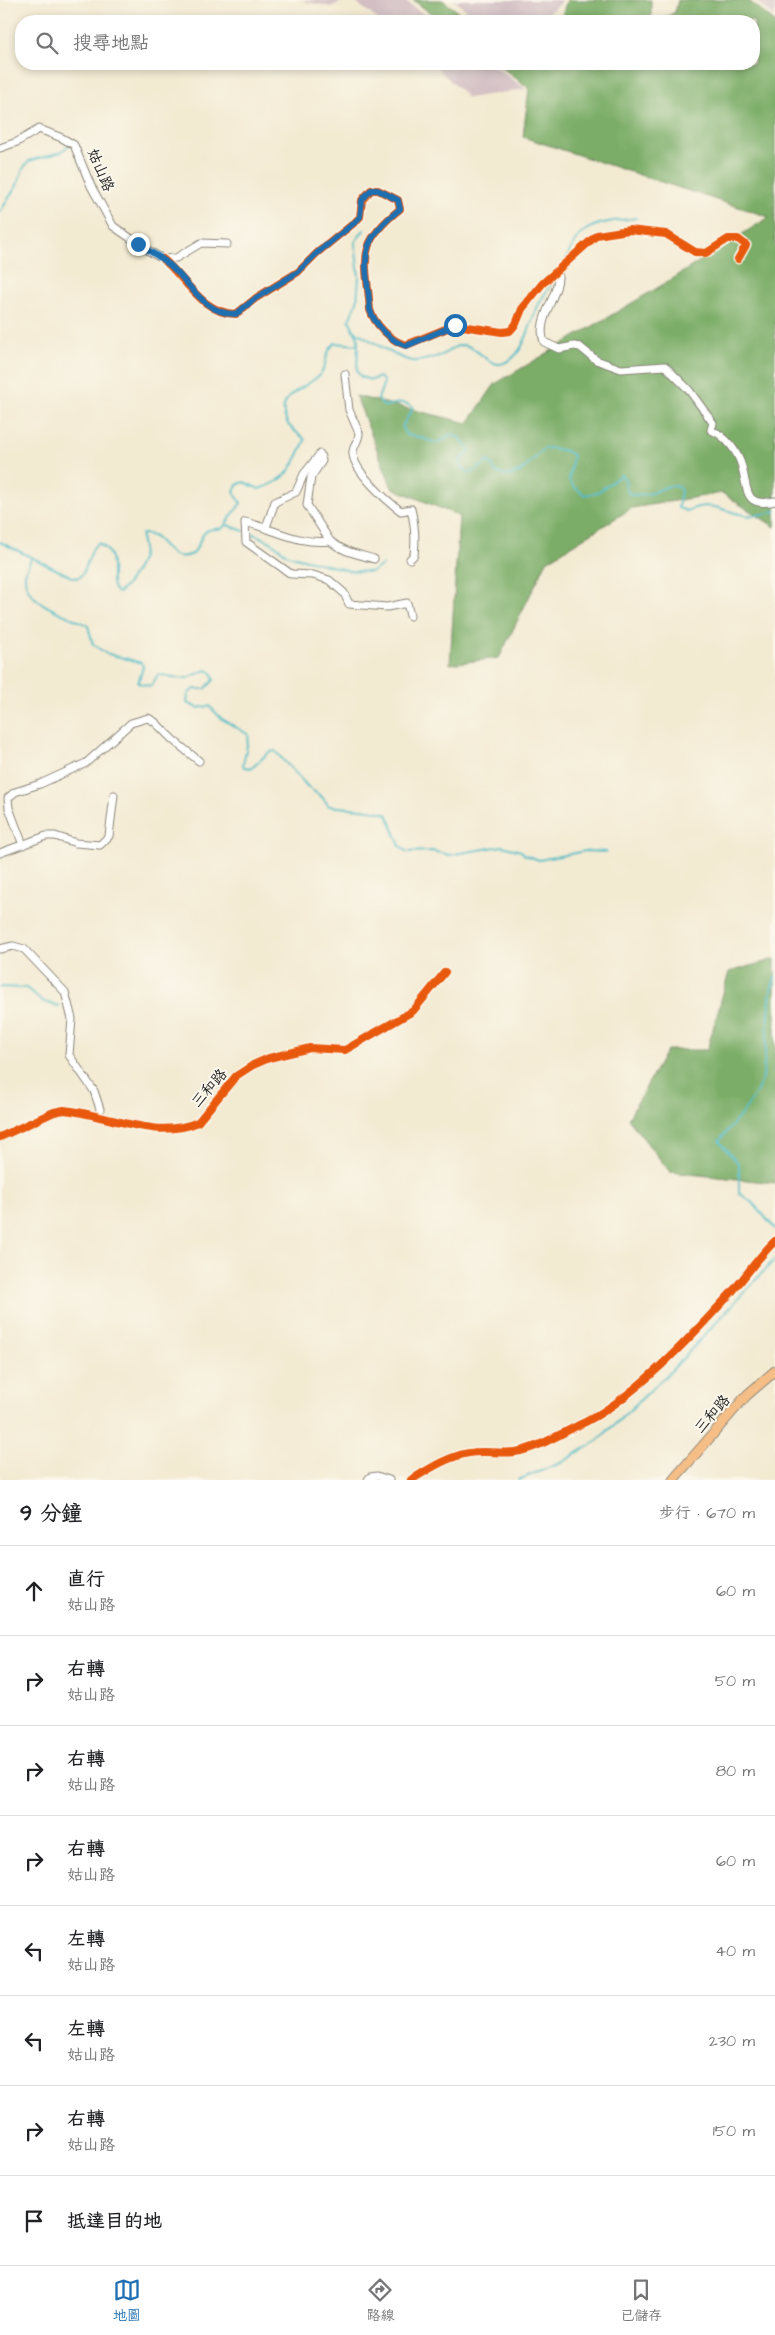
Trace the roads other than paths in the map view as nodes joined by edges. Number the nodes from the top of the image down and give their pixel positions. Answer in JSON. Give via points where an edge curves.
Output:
{"nodes":[{"id":1,"x":0,"y":148,"type":"edge"},
{"id":2,"x":227,"y":244,"type":"dead end"},
{"id":3,"x":738,"y":258,"type":"dead end"},
{"id":4,"x":163,"y":259,"type":"junction"},
{"id":5,"x":558,"y":271,"type":"junction"},
{"id":6,"x":345,"y":374,"type":"dead end"},
{"id":7,"x":775,"y":501,"type":"edge"},
{"id":8,"x":266,"y":527,"type":"junction"},
{"id":9,"x":330,"y":540,"type":"junction"},
{"id":10,"x":374,"y":558,"type":"dead end"},
{"id":11,"x":410,"y":560,"type":"dead end"},
{"id":12,"x":410,"y":616,"type":"dead end"},
{"id":13,"x":199,"y":761,"type":"dead end"},
{"id":14,"x":114,"y":795,"type":"dead end"},
{"id":15,"x":23,"y":845,"type":"junction"},
{"id":16,"x":0,"y":853,"type":"edge"},
{"id":17,"x":0,"y":949,"type":"edge"},
{"id":18,"x":445,"y":972,"type":"dead end"},
{"id":19,"x":99,"y":1117,"type":"junction"},
{"id":20,"x":0,"y":1137,"type":"edge"},
{"id":21,"x":775,"y":1241,"type":"edge"},
{"id":22,"x":775,"y":1371,"type":"edge"},
{"id":23,"x":368,"y":1480,"type":"edge"},
{"id":24,"x":389,"y":1480,"type":"edge"},
{"id":25,"x":411,"y":1480,"type":"edge"},
{"id":26,"x":673,"y":1480,"type":"edge"}],
"edges":[{"from":1,"to":4,"type":"street","name":"姑山路","via":[[39,129],[69,141],[80,154],[91,186],[113,226]]},
{"from":2,"to":4,"type":"street","via":[[201,244],[176,258]]},
{"from":3,"to":5,"type":"street","via":[[746,245],[738,239],[728,239],[706,253],[695,252],[666,234],[629,230],[597,235]]},
{"from":4,"to":5,"type":"street","name":"姑山路","via":[[211,307],[226,314],[236,314],[298,272],[360,217],[362,200],[371,190],[378,190],[398,200],[400,209],[372,236],[367,246],[370,310],[372,318],[392,338],[406,346],[455,325],[510,331],[522,309],[542,284]]},
{"from":5,"to":7,"type":"street","via":[[558,282],[542,325],[544,342],[559,349],[580,347],[596,360],[621,369],[665,366],[689,390],[713,423],[711,430],[720,433],[730,444],[742,466],[744,485],[751,497],[762,504]]},
{"from":6,"to":11,"type":"street","via":[[349,410],[359,433],[354,449],[355,462],[383,498],[400,511],[411,508],[416,539]]},
{"from":8,"to":9,"type":"street","via":[[301,541]]},
{"from":8,"to":9,"type":"street","via":[[275,502],[296,492],[304,474],[320,454],[322,461],[311,477],[307,505]]},
{"from":8,"to":12,"type":"street","via":[[245,522],[246,542],[291,574],[329,580],[344,593],[349,604],[387,607],[406,603]]},
{"from":9,"to":10,"type":"street","via":[[343,550]]},
{"from":13,"to":15,"type":"street","via":[[155,722],[148,718],[131,722],[86,763],[15,792],[8,798]]},
{"from":14,"to":15,"type":"street","via":[[109,836],[100,846],[55,836]]},
{"from":15,"to":16,"type":"street"},
{"from":17,"to":19,"type":"street","via":[[13,946],[24,949],[65,992],[72,1019],[69,1055],[94,1091]]},
{"from":18,"to":19,"type":"street","name":"三和路","via":[[412,1011],[345,1050],[310,1048],[253,1065],[236,1076],[198,1122],[189,1126],[150,1128]]},
{"from":19,"to":20,"type":"street","name":"三和路","via":[[69,1111],[54,1112]]},
{"from":21,"to":25,"type":"street","via":[[693,1334],[610,1406],[578,1426],[529,1448],[515,1452],[469,1453]]},
{"from":22,"to":26,"type":"main road","name":"三和路","via":[[746,1396]]},
{"from":23,"to":24,"type":"street","via":[[376,1476]]}]}
